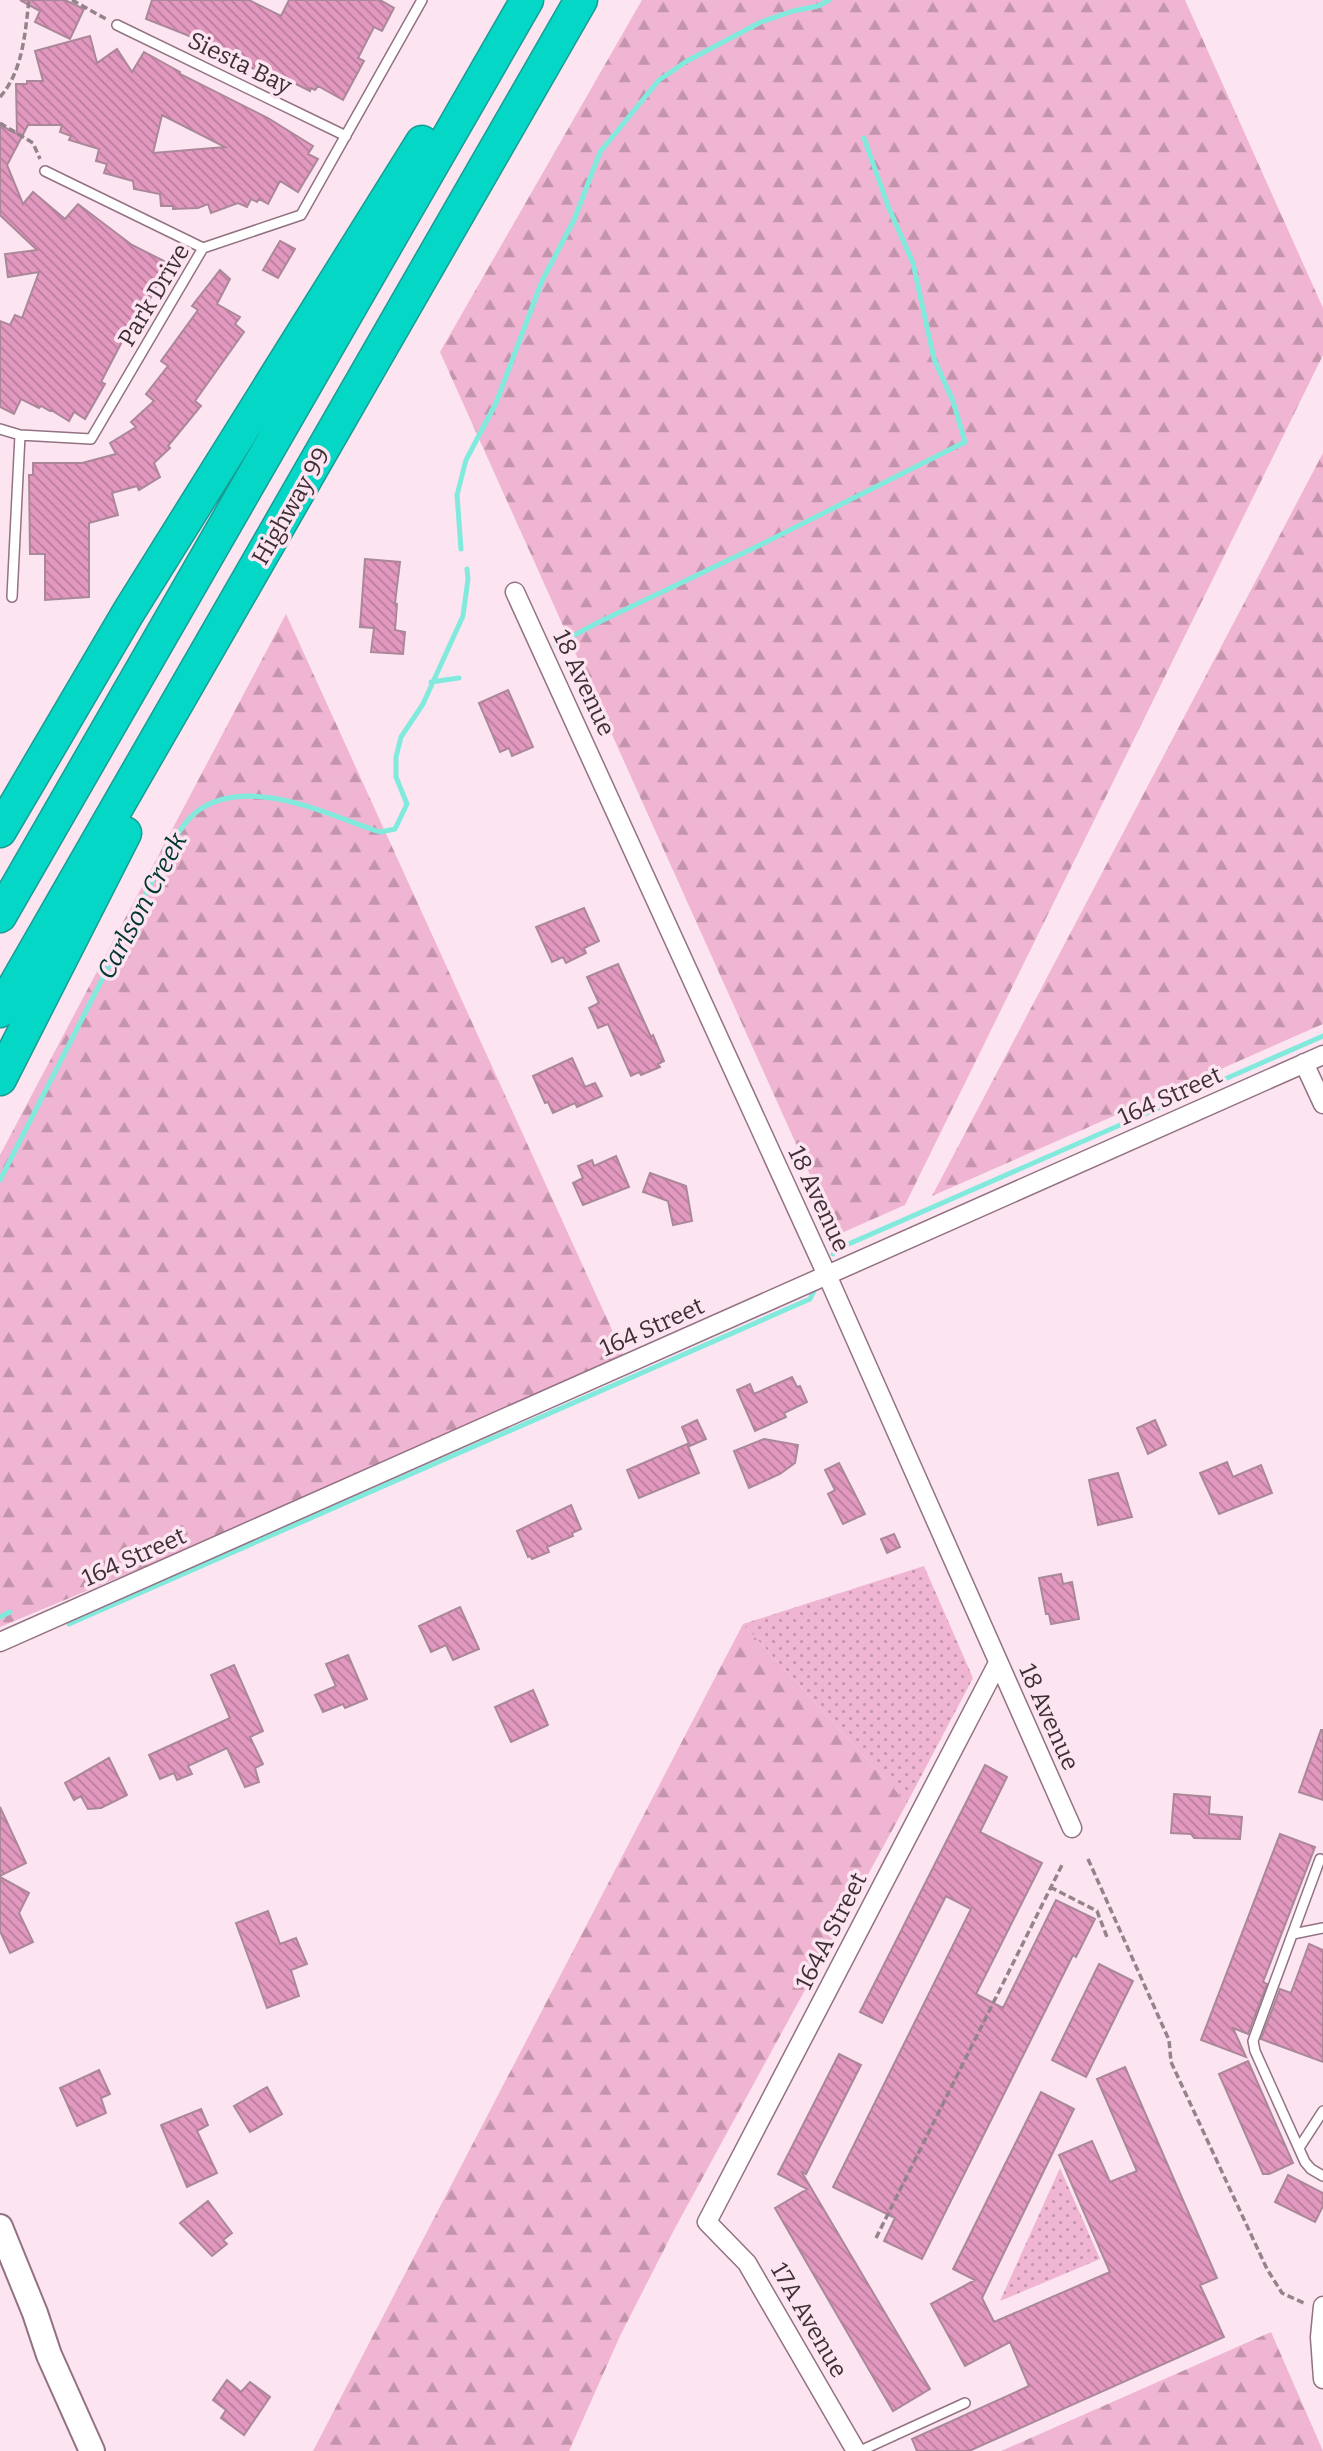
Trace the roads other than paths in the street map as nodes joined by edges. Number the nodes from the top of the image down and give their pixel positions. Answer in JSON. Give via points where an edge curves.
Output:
{"nodes":[{"id":1,"x":422,"y":0,"type":"edge"},
{"id":2,"x":514,"y":0,"type":"edge"},
{"id":3,"x":527,"y":0,"type":"edge"},
{"id":4,"x":581,"y":0,"type":"edge"},
{"id":5,"x":117,"y":25,"type":"road end"},
{"id":6,"x":345,"y":136,"type":"junction"},
{"id":7,"x":45,"y":171,"type":"road end"},
{"id":8,"x":203,"y":247,"type":"junction"},
{"id":9,"x":0,"y":429,"type":"edge"},
{"id":10,"x":20,"y":435,"type":"junction"},
{"id":11,"x":317,"y":462,"type":"junction"},
{"id":12,"x":515,"y":592,"type":"dead end"},
{"id":13,"x":12,"y":597,"type":"dead end"},
{"id":14,"x":0,"y":831,"type":"edge"},
{"id":15,"x":0,"y":916,"type":"edge"},
{"id":16,"x":0,"y":1012,"type":"edge"},
{"id":17,"x":1323,"y":1055,"type":"edge"},
{"id":18,"x":1304,"y":1063,"type":"junction"},
{"id":19,"x":0,"y":1079,"type":"edge"},
{"id":20,"x":1323,"y":1104,"type":"edge"},
{"id":21,"x":827,"y":1275,"type":"junction"},
{"id":22,"x":0,"y":1642,"type":"edge"},
{"id":23,"x":998,"y":1663,"type":"junction"},
{"id":24,"x":1072,"y":1828,"type":"dead end"},
{"id":25,"x":1320,"y":1859,"type":"dead end"},
{"id":26,"x":1323,"y":1928,"type":"edge"},
{"id":27,"x":1293,"y":1934,"type":"junction"},
{"id":28,"x":1323,"y":2111,"type":"edge"},
{"id":29,"x":1299,"y":2148,"type":"junction"},
{"id":30,"x":1323,"y":2176,"type":"edge"},
{"id":31,"x":707,"y":2222,"type":"joint"},
{"id":32,"x":0,"y":2227,"type":"edge"},
{"id":33,"x":0,"y":2262,"type":"edge"},
{"id":34,"x":1318,"y":2307,"type":"edge"},
{"id":35,"x":49,"y":2356,"type":"junction"},
{"id":36,"x":1323,"y":2379,"type":"edge"},
{"id":37,"x":965,"y":2403,"type":"dead end"},
{"id":38,"x":92,"y":2451,"type":"edge"},
{"id":39,"x":858,"y":2451,"type":"edge"}],
"edges":[{"from":1,"to":6,"type":"lane","name":"Park Drive"},
{"from":2,"to":14,"type":"highway","via":[[192,507]]},
{"from":3,"to":15,"type":"highway","name":"Highway 99"},
{"from":4,"to":11,"type":"highway","name":"Highway 99"},
{"from":5,"to":6,"type":"lane","name":"Siesta Bay"},
{"from":6,"to":8,"type":"lane","name":"Park Drive","via":[[301,215]]},
{"from":7,"to":8,"type":"lane"},
{"from":8,"to":10,"type":"lane","name":"Park Drive","via":[[91,439]]},
{"from":9,"to":10,"type":"lane","name":"Park Drive"},
{"from":10,"to":13,"type":"lane"},
{"from":11,"to":16,"type":"highway","name":"Highway 99"},
{"from":11,"to":19,"type":"highway"},
{"from":12,"to":21,"type":"street","name":"18 Avenue"},
{"from":17,"to":18,"type":"street","name":"164 Street"},
{"from":18,"to":20,"type":"street"},
{"from":18,"to":21,"type":"street","name":"164 Street"},
{"from":21,"to":22,"type":"street","name":"164 Street"},
{"from":21,"to":23,"type":"street","name":"18 Avenue"},
{"from":23,"to":24,"type":"street","name":"18 Avenue"},
{"from":23,"to":31,"type":"street","name":"164A Street"},
{"from":25,"to":27,"type":"lane"},
{"from":26,"to":27,"type":"lane"},
{"from":27,"to":29,"type":"lane","via":[[1253,2041]]},
{"from":28,"to":29,"type":"lane"},
{"from":29,"to":30,"type":"lane","via":[[1307,2166]]},
{"from":31,"to":39,"type":"street","name":"17A Avenue","via":[[747,2263]]},
{"from":32,"to":35,"type":"main road"},
{"from":33,"to":35,"type":"main road"},
{"from":34,"to":36,"type":"street"},
{"from":35,"to":38,"type":"main road"},
{"from":37,"to":39,"type":"lane"}]}
